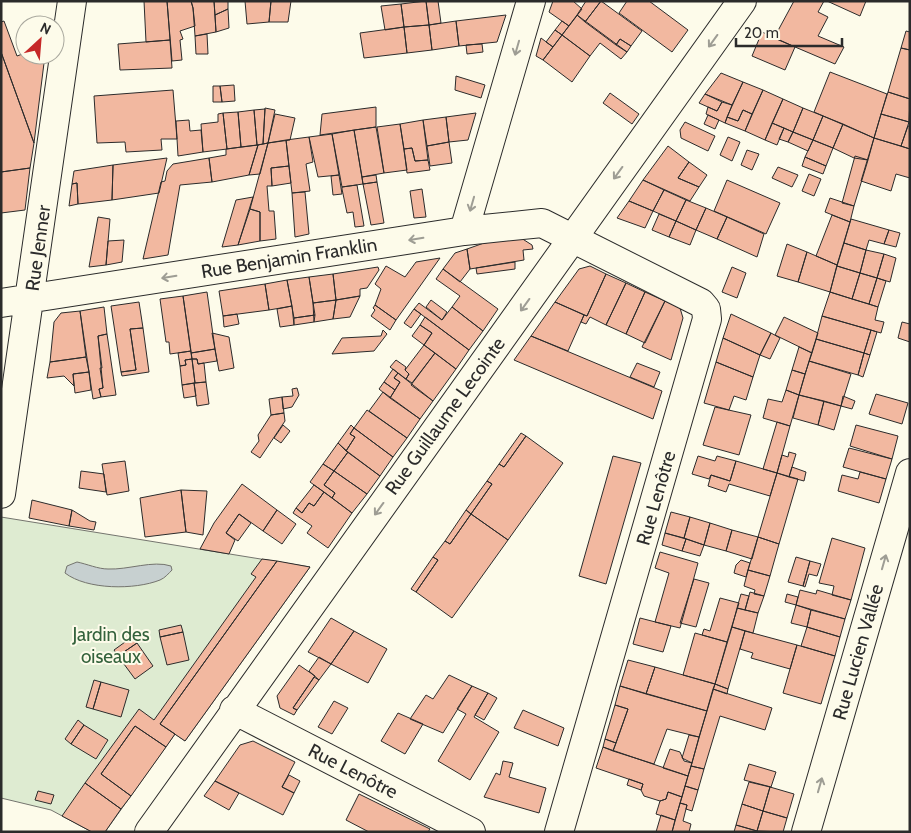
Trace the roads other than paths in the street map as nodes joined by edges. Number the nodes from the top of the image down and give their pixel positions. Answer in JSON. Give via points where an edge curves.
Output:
{"nodes":[{"id":1,"x":531,"y":1,"type":"edge"},
{"id":2,"x":742,"y":1,"type":"edge"},
{"id":3,"x":77,"y":4,"type":"edge"},
{"id":4,"x":464,"y":231,"type":"junction"},
{"id":5,"x":573,"y":238,"type":"junction"},
{"id":6,"x":31,"y":299,"type":"junction"},
{"id":7,"x":1,"y":303,"type":"edge"},
{"id":8,"x":910,"y":473,"type":"edge"},
{"id":9,"x":1,"y":494,"type":"edge"},
{"id":10,"x":234,"y":710,"type":"junction"},
{"id":11,"x":149,"y":832,"type":"edge"},
{"id":12,"x":471,"y":832,"type":"edge"},
{"id":13,"x":559,"y":832,"type":"edge"},
{"id":14,"x":806,"y":832,"type":"edge"}],
"edges":[{"from":1,"to":4,"type":"street","one_way":true},
{"from":2,"to":5,"type":"street","name":"Rue Guillaume Lecointe","one_way":true},
{"from":3,"to":6,"type":"street","name":"Rue Jenner"},
{"from":4,"to":5,"type":"street","name":"Rue Benjamin Franklin","via":[[542,222]]},
{"from":4,"to":6,"type":"street","name":"Rue Benjamin Franklin","one_way":true},
{"from":5,"to":10,"type":"street","name":"Rue Guillaume Lecointe","one_way":true},
{"from":5,"to":13,"type":"street","name":"Rue Lenôtre","via":[[701,303],[706,309],[707,319]]},
{"from":6,"to":7,"type":"street","name":"Rue Benjamin Franklin"},
{"from":6,"to":9,"type":"street","name":"Rue Jenner"},
{"from":14,"to":8,"type":"street","name":"Rue Lucien Vallée","one_way":true},
{"from":10,"to":11,"type":"street","name":"Rue Guillaume Lecointe"},
{"from":10,"to":12,"type":"street","name":"Rue Lenôtre"}]}
